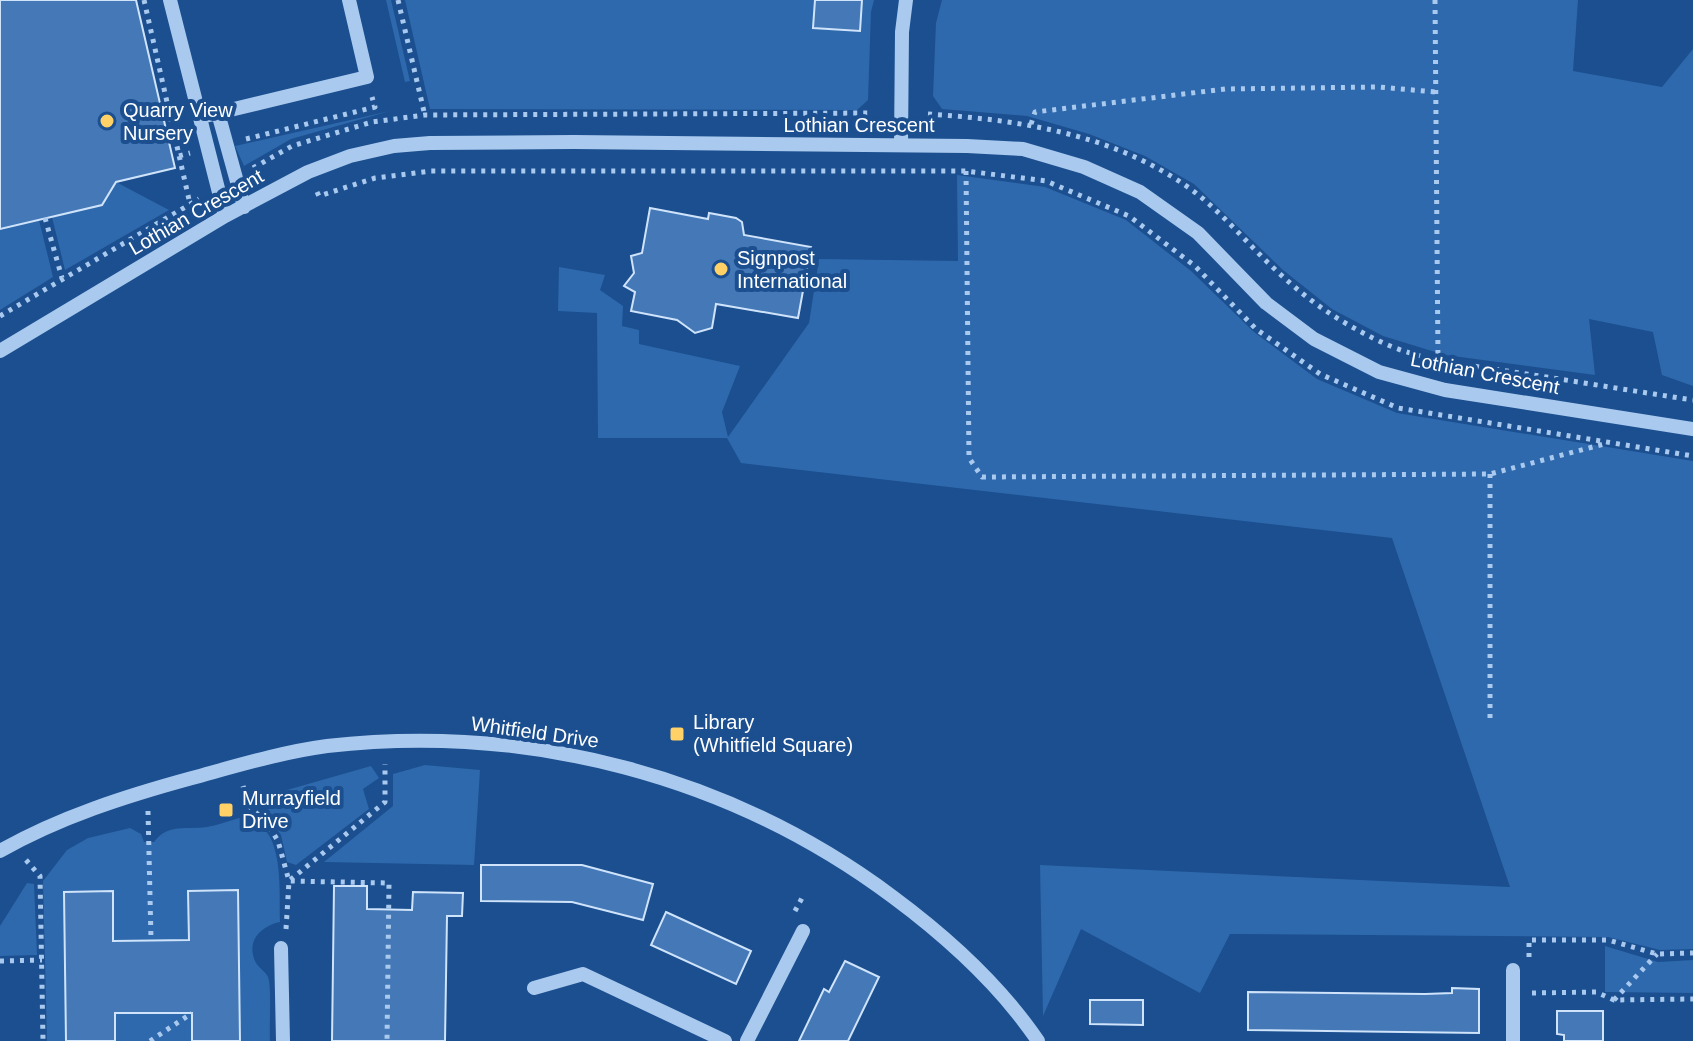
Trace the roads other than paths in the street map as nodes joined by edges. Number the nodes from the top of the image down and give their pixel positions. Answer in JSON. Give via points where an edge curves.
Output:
{"nodes":[{"id":1,"x":170,"y":0,"type":"edge"},
{"id":2,"x":349,"y":0,"type":"edge"},
{"id":3,"x":906,"y":0,"type":"edge"},
{"id":4,"x":218,"y":113,"type":"junction"},
{"id":5,"x":201,"y":117,"type":"junction"},
{"id":6,"x":901,"y":145,"type":"junction"},
{"id":7,"x":244,"y":207,"type":"junction"},
{"id":8,"x":225,"y":216,"type":"junction"},
{"id":9,"x":0,"y":351,"type":"edge"},
{"id":10,"x":1693,"y":429,"type":"edge"},
{"id":11,"x":6,"y":848,"type":"edge"},
{"id":12,"x":803,"y":931,"type":"dead end"},
{"id":13,"x":281,"y":948,"type":"road end"},
{"id":14,"x":1513,"y":970,"type":"road end"},
{"id":15,"x":534,"y":988,"type":"dead end"},
{"id":16,"x":283,"y":1041,"type":"edge"},
{"id":17,"x":725,"y":1041,"type":"edge"},
{"id":18,"x":747,"y":1041,"type":"edge"},
{"id":19,"x":1038,"y":1041,"type":"edge"},
{"id":20,"x":1513,"y":1041,"type":"edge"}],
"edges":[{"from":1,"to":5,"type":"street"},
{"from":2,"to":4,"type":"street","via":[[367,77]]},
{"from":3,"to":6,"type":"street"},
{"from":4,"to":5,"type":"street"},
{"from":4,"to":7,"type":"street"},
{"from":5,"to":8,"type":"street"},
{"from":6,"to":7,"type":"street","name":"Lothian Crescent","via":[[394,146],[308,172]]},
{"from":6,"to":10,"type":"street","name":"Lothian Crescent","via":[[1023,149],[1084,167],[1140,192],[1198,233],[1266,303],[1314,339],[1379,372],[1445,390]]},
{"from":7,"to":8,"type":"street","name":"Lothian Crescent"},
{"from":8,"to":9,"type":"street","name":"Lothian Crescent"},
{"from":11,"to":19,"type":"street","name":"Whitfield Drive","via":[[78,813],[148,790],[326,746],[462,741],[554,750],[683,784],[801,837],[859,872],[956,948]]},
{"from":12,"to":18,"type":"street"},
{"from":13,"to":16,"type":"street"},
{"from":14,"to":20,"type":"street"},
{"from":15,"to":17,"type":"street","via":[[583,974]]}]}
